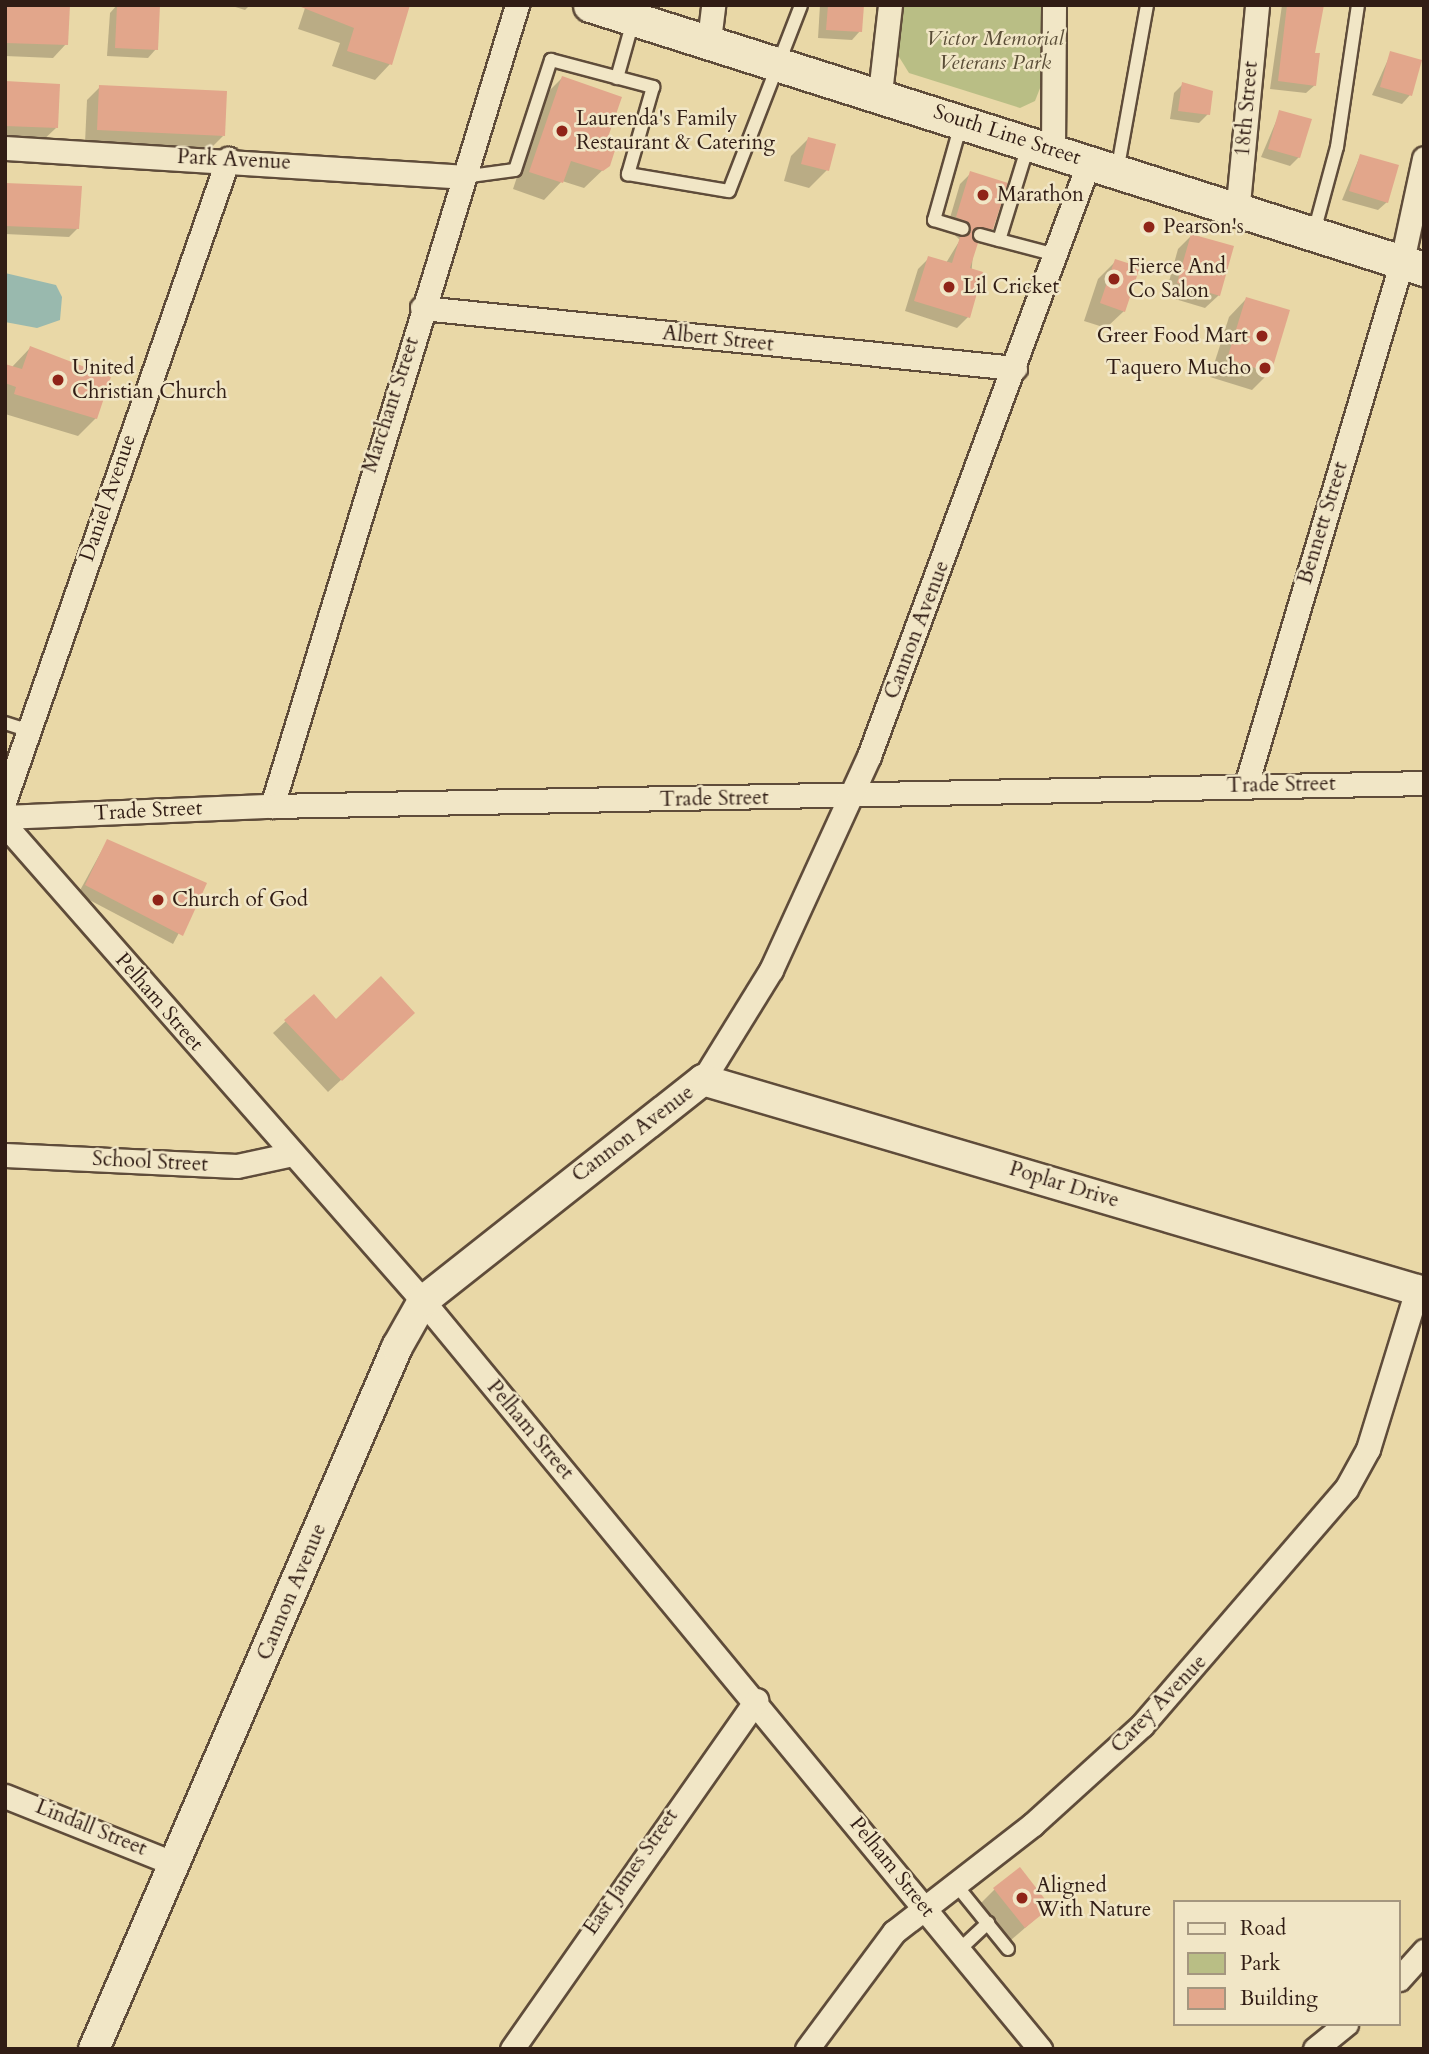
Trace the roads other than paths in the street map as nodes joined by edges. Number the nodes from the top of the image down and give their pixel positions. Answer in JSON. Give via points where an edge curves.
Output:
{"nodes":[{"id":1,"x":517,"y":5,"type":"edge"},
{"id":2,"x":713,"y":5,"type":"edge"},
{"id":3,"x":801,"y":5,"type":"edge"},
{"id":4,"x":890,"y":5,"type":"edge"},
{"id":5,"x":1054,"y":5,"type":"edge"},
{"id":6,"x":1147,"y":5,"type":"edge"},
{"id":7,"x":1257,"y":5,"type":"edge"},
{"id":8,"x":1358,"y":5,"type":"edge"},
{"id":9,"x":612,"y":10,"type":"edge"},
{"id":10,"x":709,"y":40,"type":"junction"},
{"id":11,"x":776,"y":60,"type":"junction"},
{"id":12,"x":617,"y":78,"type":"junction"},
{"id":13,"x":880,"y":93,"type":"junction"},
{"id":14,"x":962,"y":120,"type":"junction"},
{"id":15,"x":1041,"y":146,"type":"junction"},
{"id":16,"x":5,"y":149,"type":"edge"},
{"id":17,"x":1424,"y":158,"type":"edge"},
{"id":18,"x":228,"y":159,"type":"junction"},
{"id":19,"x":1103,"y":167,"type":"junction"},
{"id":20,"x":463,"y":177,"type":"junction"},
{"id":21,"x":1237,"y":214,"type":"junction"},
{"id":22,"x":963,"y":229,"type":"dead end"},
{"id":23,"x":980,"y":235,"type":"dead end"},
{"id":24,"x":1312,"y":236,"type":"junction"},
{"id":25,"x":999,"y":240,"type":"junction"},
{"id":26,"x":1056,"y":254,"type":"junction"},
{"id":27,"x":1413,"y":265,"type":"edge"},
{"id":28,"x":422,"y":308,"type":"junction"},
{"id":29,"x":1015,"y":368,"type":"junction"},
{"id":30,"x":5,"y":723,"type":"edge"},
{"id":31,"x":29,"y":731,"type":"junction"},
{"id":32,"x":1424,"y":783,"type":"edge"},
{"id":33,"x":1246,"y":785,"type":"junction"},
{"id":34,"x":851,"y":797,"type":"junction"},
{"id":35,"x":5,"y":799,"type":"edge"},
{"id":36,"x":272,"y":806,"type":"junction"},
{"id":37,"x":5,"y":817,"type":"edge"},
{"id":38,"x":5,"y":825,"type":"edge"},
{"id":39,"x":703,"y":1080,"type":"junction"},
{"id":40,"x":293,"y":1154,"type":"junction"},
{"id":41,"x":5,"y":1156,"type":"edge"},
{"id":42,"x":1420,"y":1291,"type":"edge"},
{"id":43,"x":423,"y":1301,"type":"junction"},
{"id":44,"x":756,"y":1700,"type":"junction"},
{"id":45,"x":5,"y":1796,"type":"edge"},
{"id":46,"x":175,"y":1864,"type":"junction"},
{"id":47,"x":957,"y":1886,"type":"junction"},
{"id":48,"x":926,"y":1910,"type":"junction"},
{"id":49,"x":988,"y":1923,"type":"junction"},
{"id":50,"x":1008,"y":1949,"type":"dead end"},
{"id":51,"x":959,"y":1950,"type":"junction"},
{"id":52,"x":1424,"y":1951,"type":"edge"},
{"id":53,"x":1401,"y":1977,"type":"edge"},
{"id":54,"x":1344,"y":2026,"type":"edge"},
{"id":55,"x":94,"y":2049,"type":"edge"},
{"id":56,"x":512,"y":2049,"type":"edge"},
{"id":57,"x":807,"y":2049,"type":"edge"},
{"id":58,"x":1040,"y":2049,"type":"edge"},
{"id":59,"x":1315,"y":2049,"type":"edge"}],
"edges":[{"from":1,"to":20,"type":"street","name":"Marchant Street"},
{"from":2,"to":10,"type":"street"},
{"from":3,"to":11,"type":"lane"},
{"from":4,"to":13,"type":"street"},
{"from":5,"to":15,"type":"street"},
{"from":6,"to":19,"type":"lane"},
{"from":7,"to":21,"type":"street","name":"18th Street"},
{"from":8,"to":24,"type":"lane","via":[[1337,147]]},
{"from":9,"to":10,"type":"main road","name":"South Line Street"},
{"from":9,"to":12,"type":"lane"},
{"from":10,"to":11,"type":"main road","name":"South Line Street"},
{"from":11,"to":12,"type":"lane","via":[[729,191],[628,174],[653,88]]},
{"from":11,"to":13,"type":"main road","name":"South Line Street"},
{"from":12,"to":20,"type":"lane","via":[[551,60],[515,170]]},
{"from":13,"to":14,"type":"main road","name":"South Line Street"},
{"from":14,"to":15,"type":"main road","name":"South Line Street"},
{"from":14,"to":22,"type":"lane","via":[[934,220]]},
{"from":15,"to":19,"type":"main road","name":"South Line Street"},
{"from":15,"to":25,"type":"lane"},
{"from":16,"to":18,"type":"street","name":"Park Avenue"},
{"from":17,"to":27,"type":"street","name":"Bennett Street"},
{"from":18,"to":20,"type":"street","name":"Park Avenue"},
{"from":18,"to":31,"type":"street","name":"Daniel Avenue"},
{"from":19,"to":21,"type":"main road","name":"South Line Street"},
{"from":19,"to":26,"type":"street","name":"Cannon Avenue"},
{"from":20,"to":28,"type":"street","name":"Marchant Street"},
{"from":21,"to":24,"type":"main road","name":"South Line Street"},
{"from":23,"to":25,"type":"lane"},
{"from":24,"to":27,"type":"main road","name":"South Line Street"},
{"from":25,"to":26,"type":"lane"},
{"from":26,"to":29,"type":"street","name":"Cannon Avenue"},
{"from":27,"to":33,"type":"street","name":"Bennett Street"},
{"from":28,"to":29,"type":"street","name":"Albert Street"},
{"from":28,"to":36,"type":"street","name":"Marchant Street"},
{"from":29,"to":34,"type":"street","name":"Cannon Avenue"},
{"from":30,"to":31,"type":"lane"},
{"from":31,"to":35,"type":"street","name":"Daniel Avenue"},
{"from":32,"to":33,"type":"street","name":"Trade Street"},
{"from":33,"to":34,"type":"street","name":"Trade Street"},
{"from":34,"to":36,"type":"street","name":"Trade Street"},
{"from":34,"to":39,"type":"street","name":"Cannon Avenue","via":[[771,971]]},
{"from":36,"to":37,"type":"street","name":"Trade Street"},
{"from":38,"to":40,"type":"street","name":"Pelham Street"},
{"from":39,"to":42,"type":"street","name":"Poplar Drive"},
{"from":39,"to":43,"type":"street","name":"Cannon Avenue"},
{"from":40,"to":41,"type":"street","name":"School Street","via":[[237,1166]]},
{"from":40,"to":43,"type":"street","name":"Pelham Street"},
{"from":42,"to":47,"type":"street","name":"Carey Avenue","via":[[1368,1449],[1346,1489],[1142,1725]]},
{"from":43,"to":44,"type":"street","name":"Pelham Street"},
{"from":43,"to":46,"type":"street","name":"Cannon Avenue","via":[[397,1347]]},
{"from":44,"to":48,"type":"street","name":"Pelham Street"},
{"from":44,"to":56,"type":"street","name":"East James Street"},
{"from":45,"to":46,"type":"street","name":"Lindall Street"},
{"from":46,"to":55,"type":"street","name":"Cannon Avenue"},
{"from":47,"to":48,"type":"street","name":"Carey Avenue"},
{"from":47,"to":49,"type":"lane"},
{"from":48,"to":51,"type":"street","name":"Pelham Street"},
{"from":48,"to":57,"type":"street","name":"Carey Avenue","via":[[882,1945]]},
{"from":49,"to":50,"type":"lane"},
{"from":49,"to":51,"type":"lane"},
{"from":51,"to":58,"type":"street","name":"Pelham Street"},
{"from":52,"to":53,"type":"street"},
{"from":54,"to":59,"type":"street"}]}
